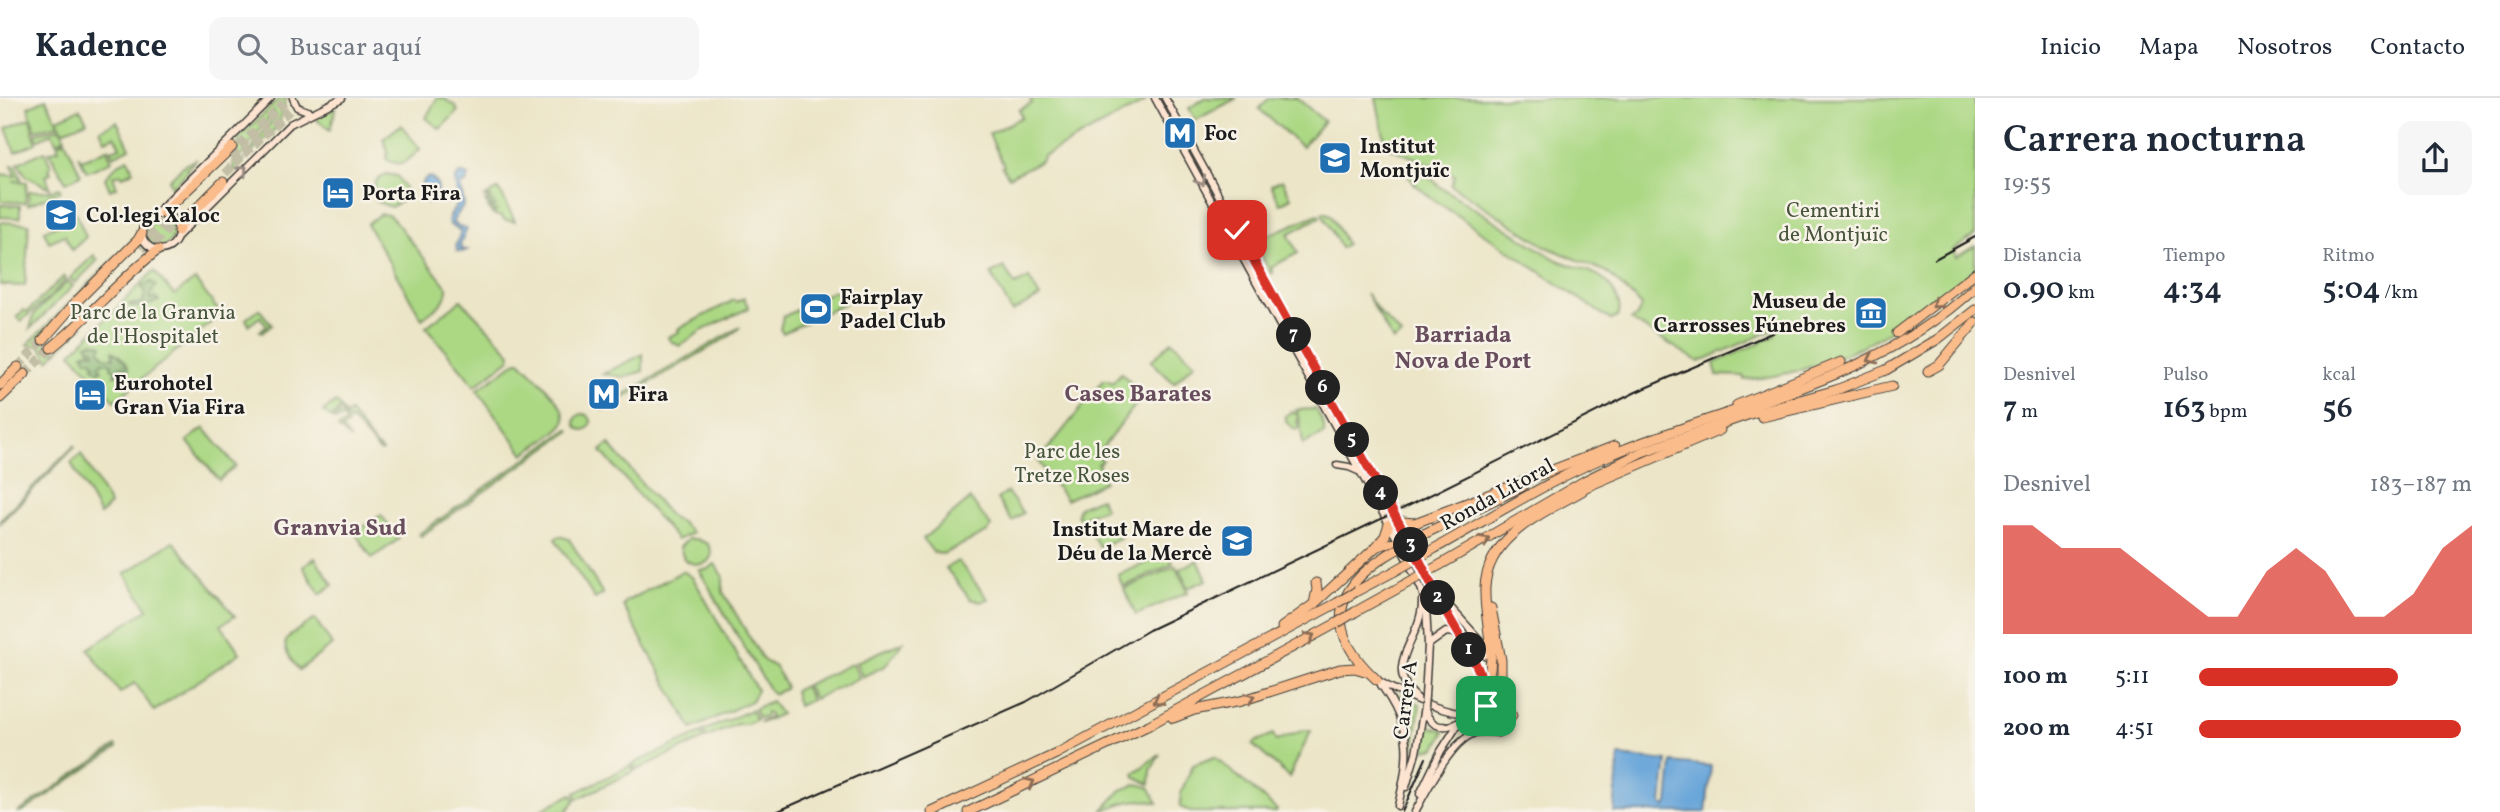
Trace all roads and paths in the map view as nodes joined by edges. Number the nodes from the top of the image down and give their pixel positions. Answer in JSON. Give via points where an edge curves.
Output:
{"nodes":[{"id":1,"x":271,"y":98,"type":"edge"},
{"id":2,"x":293,"y":98,"type":"edge"},
{"id":3,"x":342,"y":98,"type":"edge"},
{"id":4,"x":1165,"y":98,"type":"edge"},
{"id":5,"x":1157,"y":100,"type":"edge"},
{"id":6,"x":312,"y":112,"type":"junction"},
{"id":7,"x":159,"y":213,"type":"junction"},
{"id":8,"x":142,"y":233,"type":"junction"},
{"id":9,"x":178,"y":233,"type":"junction"},
{"id":10,"x":1240,"y":243,"type":"junction"},
{"id":11,"x":158,"y":250,"type":"junction"},
{"id":12,"x":1975,"y":273,"type":"edge"},
{"id":13,"x":1975,"y":287,"type":"edge"},
{"id":14,"x":1975,"y":310,"type":"edge"},
{"id":15,"x":1975,"y":322,"type":"edge"},
{"id":16,"x":1897,"y":333,"type":"dead end"},
{"id":17,"x":1841,"y":362,"type":"dead end"},
{"id":18,"x":1928,"y":371,"type":"dead end"},
{"id":19,"x":0,"y":385,"type":"edge"},
{"id":20,"x":1892,"y":386,"type":"dead end"},
{"id":21,"x":0,"y":398,"type":"edge"},
{"id":22,"x":1750,"y":413,"type":"junction"},
{"id":23,"x":1721,"y":420,"type":"junction"},
{"id":24,"x":1578,"y":462,"type":"junction"},
{"id":25,"x":1337,"y":465,"type":"dead end"},
{"id":26,"x":1566,"y":466,"type":"junction"},
{"id":27,"x":1359,"y":472,"type":"junction"},
{"id":28,"x":1600,"y":481,"type":"junction"},
{"id":29,"x":1530,"y":514,"type":"junction"},
{"id":30,"x":1494,"y":516,"type":"junction"},
{"id":31,"x":1392,"y":521,"type":"junction"},
{"id":32,"x":1399,"y":544,"type":"junction"},
{"id":33,"x":1377,"y":547,"type":"junction"},
{"id":34,"x":1415,"y":552,"type":"junction"},
{"id":35,"x":1316,"y":583,"type":"dead end"},
{"id":36,"x":1486,"y":583,"type":"junction"},
{"id":37,"x":1433,"y":585,"type":"junction"},
{"id":38,"x":1421,"y":588,"type":"junction"},
{"id":39,"x":1314,"y":604,"type":"junction"},
{"id":40,"x":1463,"y":639,"type":"junction"},
{"id":41,"x":1429,"y":645,"type":"junction"},
{"id":42,"x":1489,"y":658,"type":"junction"},
{"id":43,"x":1218,"y":667,"type":"junction"},
{"id":44,"x":1368,"y":672,"type":"junction"},
{"id":45,"x":1377,"y":680,"type":"junction"},
{"id":46,"x":1481,"y":685,"type":"junction"},
{"id":47,"x":1425,"y":705,"type":"junction"},
{"id":48,"x":1456,"y":711,"type":"junction"},
{"id":49,"x":1507,"y":713,"type":"junction"},
{"id":50,"x":1458,"y":722,"type":"junction"},
{"id":51,"x":1488,"y":726,"type":"junction"},
{"id":52,"x":1498,"y":733,"type":"junction"},
{"id":53,"x":1094,"y":752,"type":"junction"},
{"id":54,"x":1396,"y":809,"type":"edge"},
{"id":55,"x":932,"y":812,"type":"edge"},
{"id":56,"x":968,"y":812,"type":"edge"},
{"id":57,"x":1414,"y":812,"type":"edge"}],
"edges":[{"from":1,"to":7,"type":"main road"},
{"from":2,"to":6,"type":"main road","via":[[301,110]]},
{"from":3,"to":6,"type":"main road"},
{"from":4,"to":5,"type":"main road"},
{"from":4,"to":10,"type":"main road"},
{"from":5,"to":10,"type":"main road","one_way":true},
{"from":9,"to":6,"type":"main road","one_way":true,"via":[[290,124]]},
{"from":7,"to":8,"type":"main road","via":[[144,222]]},
{"from":7,"to":9,"type":"main road","via":[[173,219]]},
{"from":7,"to":9,"type":"highway","via":[[231,151],[178,214],[224,177]]},
{"from":8,"to":11,"type":"main road","via":[[147,245]]},
{"from":8,"to":11,"type":"highway","via":[[43,340],[141,250],[51,348],[78,327]]},
{"from":9,"to":11,"type":"main road","via":[[171,246]]},
{"from":10,"to":27,"type":"main road"},
{"from":10,"to":31,"type":"main road"},
{"from":12,"to":16,"type":"highway","one_way":true},
{"from":13,"to":22,"type":"highway","one_way":true,"via":[[1894,348]]},
{"from":14,"to":22,"type":"highway","name":"Ronda Litoral","via":[[1921,351],[1886,370],[1836,390]]},
{"from":15,"to":18,"type":"highway","via":[[1939,365]]},
{"from":17,"to":22,"type":"highway"},
{"from":19,"to":21,"type":"highway","via":[[22,370]]},
{"from":20,"to":22,"type":"highway"},
{"from":22,"to":23,"type":"highway"},
{"from":22,"to":23,"type":"highway","name":"Ronda Litoral"},
{"from":23,"to":24,"type":"highway","via":[[1643,436]]},
{"from":23,"to":28,"type":"highway"},
{"from":23,"to":29,"type":"highway","name":"Ronda Litoral","via":[[1626,460]]},
{"from":23,"to":30,"type":"highway","name":"Ronda Litoral","via":[[1612,454]]},
{"from":24,"to":26,"type":"highway"},
{"from":24,"to":30,"type":"highway"},
{"from":25,"to":27,"type":"main road"},
{"from":26,"to":31,"type":"highway","via":[[1415,523]]},
{"from":26,"to":44,"type":"highway","bridge":true,"via":[[1424,534],[1359,575],[1343,605],[1342,623]]},
{"from":27,"to":31,"type":"main road"},
{"from":28,"to":29,"type":"highway"},
{"from":28,"to":36,"type":"highway","via":[[1507,539],[1493,556]]},
{"from":53,"to":29,"type":"highway","name":"Ronda Litoral","one_way":true,"bridge":true},
{"from":30,"to":43,"type":"highway","name":"Ronda Litoral","bridge":true},
{"from":31,"to":32,"type":"main road"},
{"from":31,"to":33,"type":"highway"},
{"from":31,"to":34,"type":"main road"},
{"from":32,"to":33,"type":"highway"},
{"from":32,"to":34,"type":"highway"},
{"from":32,"to":38,"type":"main road"},
{"from":33,"to":39,"type":"highway"},
{"from":34,"to":37,"type":"main road"},
{"from":35,"to":39,"type":"highway"},
{"from":36,"to":42,"type":"highway"},
{"from":36,"to":49,"type":"highway"},
{"from":37,"to":40,"type":"main road"},
{"from":37,"to":42,"type":"main road"},
{"from":38,"to":41,"type":"main road","name":"Carrer A"},
{"from":38,"to":47,"type":"main road","via":[[1422,617],[1405,652],[1402,670],[1410,692]]},
{"from":39,"to":43,"type":"highway"},
{"from":40,"to":41,"type":"main road","via":[[1447,632]]},
{"from":40,"to":46,"type":"main road"},
{"from":41,"to":47,"type":"main road","name":"Carrer A","bridge":true},
{"from":42,"to":46,"type":"highway","bridge":true,"via":[[1489,675]]},
{"from":43,"to":55,"type":"highway","name":"Ronda Litoral","one_way":true,"via":[[1056,754]]},
{"from":44,"to":45,"type":"highway"},
{"from":53,"to":44,"type":"highway","one_way":true,"via":[[1190,711],[1241,701],[1346,668]]},
{"from":45,"to":47,"type":"main road"},
{"from":45,"to":54,"type":"main road","via":[[1398,714],[1407,748]]},
{"from":46,"to":48,"type":"main road","via":[[1484,709],[1474,714]]},
{"from":46,"to":49,"type":"main road"},
{"from":46,"to":50,"type":"main road","name":"Carrer A","bridge":true},
{"from":47,"to":48,"type":"main road"},
{"from":47,"to":50,"type":"main road","via":[[1428,718],[1437,726]]},
{"from":47,"to":54,"type":"main road","name":"Carrer A","via":[[1412,769]]},
{"from":48,"to":51,"type":"main road"},
{"from":49,"to":51,"type":"main road","via":[[1496,708],[1489,711]]},
{"from":49,"to":52,"type":"main road","via":[[1507,728]]},
{"from":50,"to":57,"type":"main road","name":"Carrer A"},
{"from":51,"to":52,"type":"main road"},
{"from":52,"to":57,"type":"main road","via":[[1477,733],[1460,744]]},
{"from":56,"to":53,"type":"highway","name":"Ronda Litoral","one_way":true}]}
